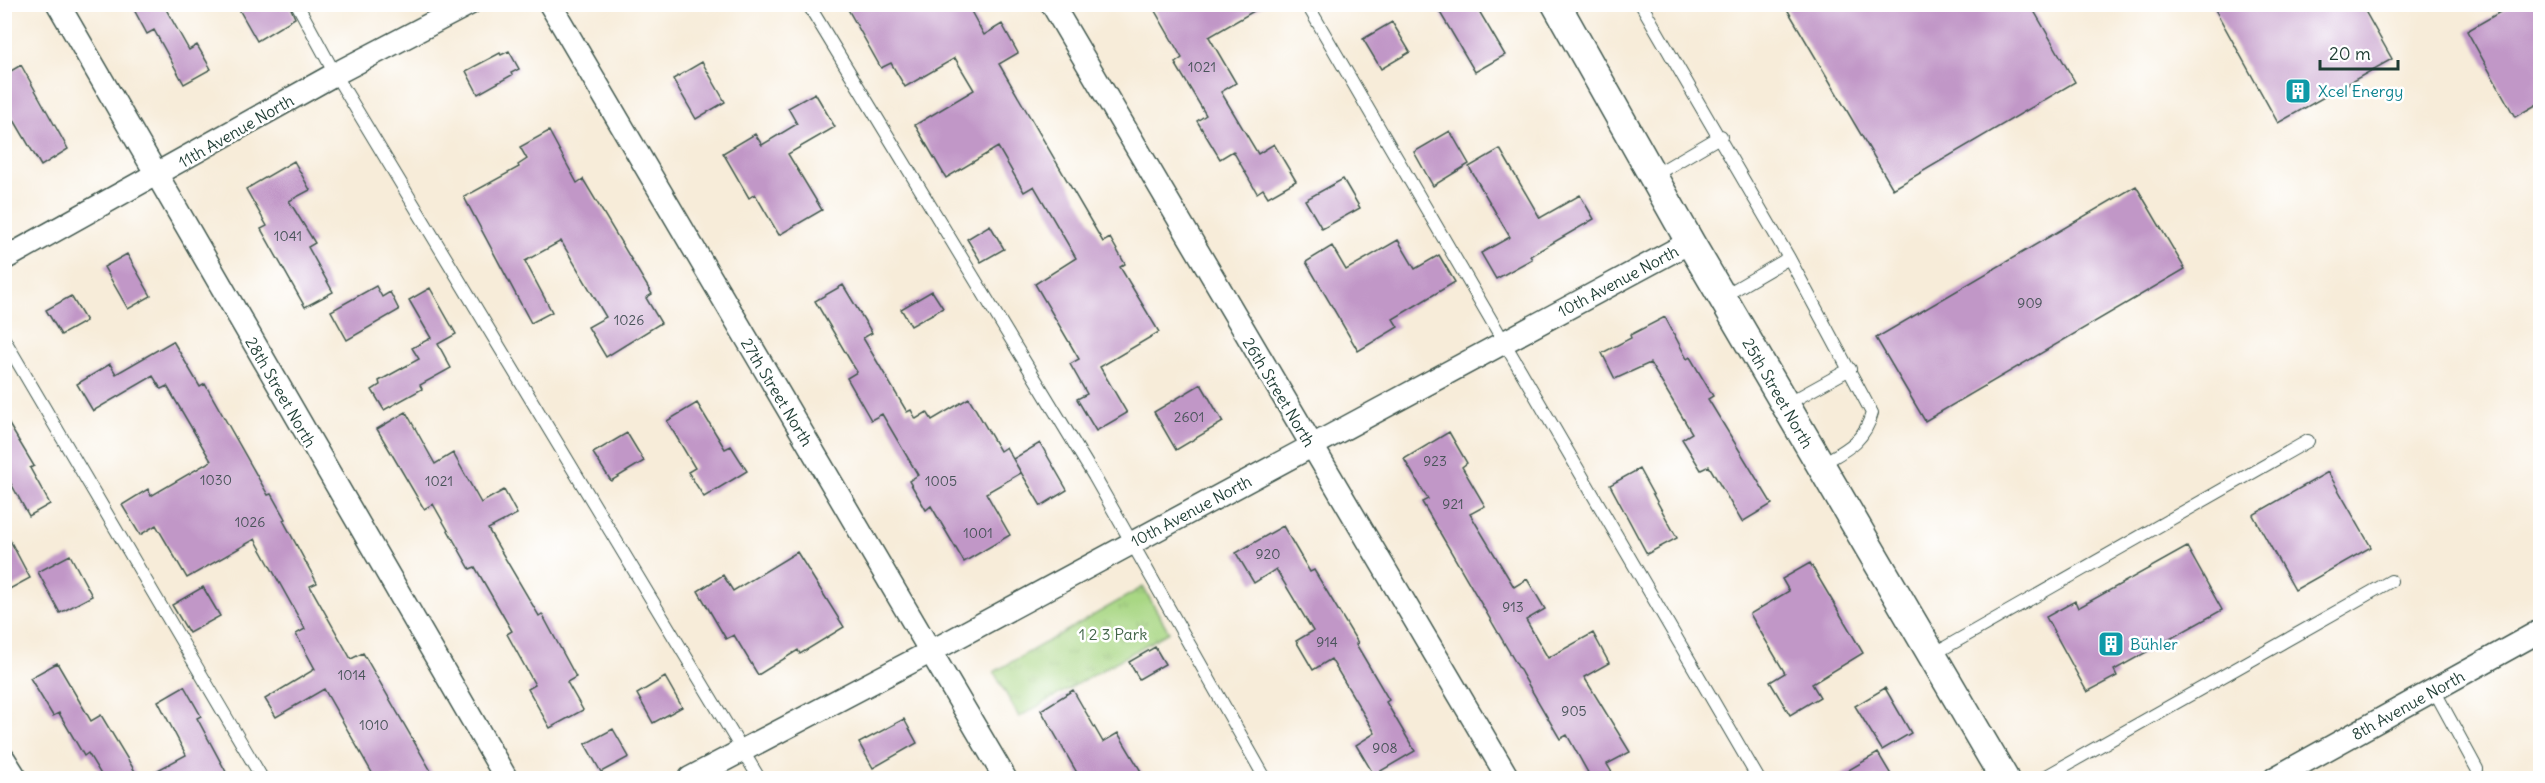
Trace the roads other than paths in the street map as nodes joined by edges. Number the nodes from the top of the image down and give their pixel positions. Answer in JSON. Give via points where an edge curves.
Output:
{"nodes":[{"id":1,"x":58,"y":4,"type":"edge"},
{"id":2,"x":297,"y":4,"type":"edge"},
{"id":3,"x":469,"y":4,"type":"edge"},
{"id":4,"x":550,"y":4,"type":"edge"},
{"id":5,"x":808,"y":4,"type":"edge"},
{"id":6,"x":1052,"y":4,"type":"edge"},
{"id":7,"x":1307,"y":4,"type":"edge"},
{"id":8,"x":1556,"y":4,"type":"edge"},
{"id":9,"x":1641,"y":4,"type":"edge"},
{"id":10,"x":335,"y":74,"type":"junction"},
{"id":11,"x":1721,"y":136,"type":"junction"},
{"id":12,"x":156,"y":176,"type":"junction"},
{"id":13,"x":1653,"y":176,"type":"junction"},
{"id":14,"x":1690,"y":242,"type":"junction"},
{"id":15,"x":4,"y":258,"type":"edge"},
{"id":16,"x":1790,"y":258,"type":"junction"},
{"id":17,"x":1722,"y":297,"type":"junction"},
{"id":18,"x":4,"y":339,"type":"edge"},
{"id":19,"x":1503,"y":343,"type":"junction"},
{"id":20,"x":1850,"y":369,"type":"junction"},
{"id":21,"x":1785,"y":405,"type":"junction"},
{"id":22,"x":2308,"y":441,"type":"dead end"},
{"id":23,"x":1311,"y":446,"type":"junction"},
{"id":24,"x":1820,"y":465,"type":"junction"},
{"id":25,"x":1132,"y":543,"type":"junction"},
{"id":26,"x":2391,"y":581,"type":"dead end"},
{"id":27,"x":2541,"y":631,"type":"edge"},
{"id":28,"x":930,"y":652,"type":"junction"},
{"id":29,"x":1932,"y":655,"type":"junction"},
{"id":30,"x":2434,"y":690,"type":"junction"},
{"id":31,"x":742,"y":749,"type":"junction"},
{"id":32,"x":4,"y":759,"type":"edge"},
{"id":33,"x":2478,"y":769,"type":"dead end"},
{"id":34,"x":16,"y":778,"type":"edge"},
{"id":35,"x":262,"y":778,"type":"edge"},
{"id":36,"x":506,"y":778,"type":"edge"},
{"id":37,"x":690,"y":778,"type":"edge"},
{"id":38,"x":759,"y":778,"type":"edge"},
{"id":39,"x":1005,"y":778,"type":"edge"},
{"id":40,"x":1265,"y":778,"type":"edge"},
{"id":41,"x":1508,"y":778,"type":"edge"},
{"id":42,"x":1758,"y":778,"type":"edge"},
{"id":43,"x":2004,"y":778,"type":"edge"},
{"id":44,"x":2043,"y":778,"type":"edge"},
{"id":45,"x":2276,"y":778,"type":"edge"}],
"edges":[{"from":1,"to":12,"type":"street","name":"28th Street North"},
{"from":2,"to":10,"type":"lane"},
{"from":3,"to":10,"type":"street","name":"11th Avenue North"},
{"from":4,"to":28,"type":"street","name":"27th Street North"},
{"from":5,"to":25,"type":"lane"},
{"from":6,"to":23,"type":"street","name":"26th Street North"},
{"from":7,"to":19,"type":"lane"},
{"from":8,"to":13,"type":"street","name":"25th Street North"},
{"from":9,"to":11,"type":"lane"},
{"from":10,"to":12,"type":"street","name":"11th Avenue North"},
{"from":10,"to":31,"type":"lane"},
{"from":11,"to":13,"type":"lane"},
{"from":11,"to":16,"type":"lane"},
{"from":12,"to":15,"type":"street","name":"11th Avenue North"},
{"from":12,"to":36,"type":"street","name":"28th Street North"},
{"from":13,"to":14,"type":"street","name":"25th Street North"},
{"from":14,"to":17,"type":"street","name":"25th Street North"},
{"from":14,"to":19,"type":"street","name":"10th Avenue North"},
{"from":16,"to":17,"type":"lane"},
{"from":16,"to":20,"type":"lane"},
{"from":17,"to":21,"type":"street","name":"25th Street North"},
{"from":18,"to":35,"type":"lane"},
{"from":19,"to":23,"type":"street","name":"10th Avenue North"},
{"from":19,"to":42,"type":"lane"},
{"from":20,"to":21,"type":"lane"},
{"from":20,"to":24,"type":"lane","via":[[1872,413],[1868,427],[1856,443]]},
{"from":21,"to":24,"type":"street","name":"25th Street North"},
{"from":22,"to":29,"type":"lane"},
{"from":23,"to":25,"type":"street","name":"10th Avenue North"},
{"from":23,"to":41,"type":"street","name":"26th Street North"},
{"from":24,"to":29,"type":"street","name":"25th Street North"},
{"from":25,"to":28,"type":"street","name":"10th Avenue North"},
{"from":25,"to":40,"type":"lane"},
{"from":26,"to":44,"type":"lane"},
{"from":27,"to":30,"type":"street","name":"8th Avenue North"},
{"from":28,"to":31,"type":"street","name":"10th Avenue North"},
{"from":28,"to":39,"type":"street","name":"27th Street North"},
{"from":29,"to":43,"type":"street","name":"25th Street North"},
{"from":30,"to":33,"type":"lane"},
{"from":30,"to":45,"type":"street","name":"8th Avenue North"},
{"from":31,"to":37,"type":"street","name":"10th Avenue North"},
{"from":31,"to":38,"type":"lane"},
{"from":32,"to":34,"type":"street"}]}
